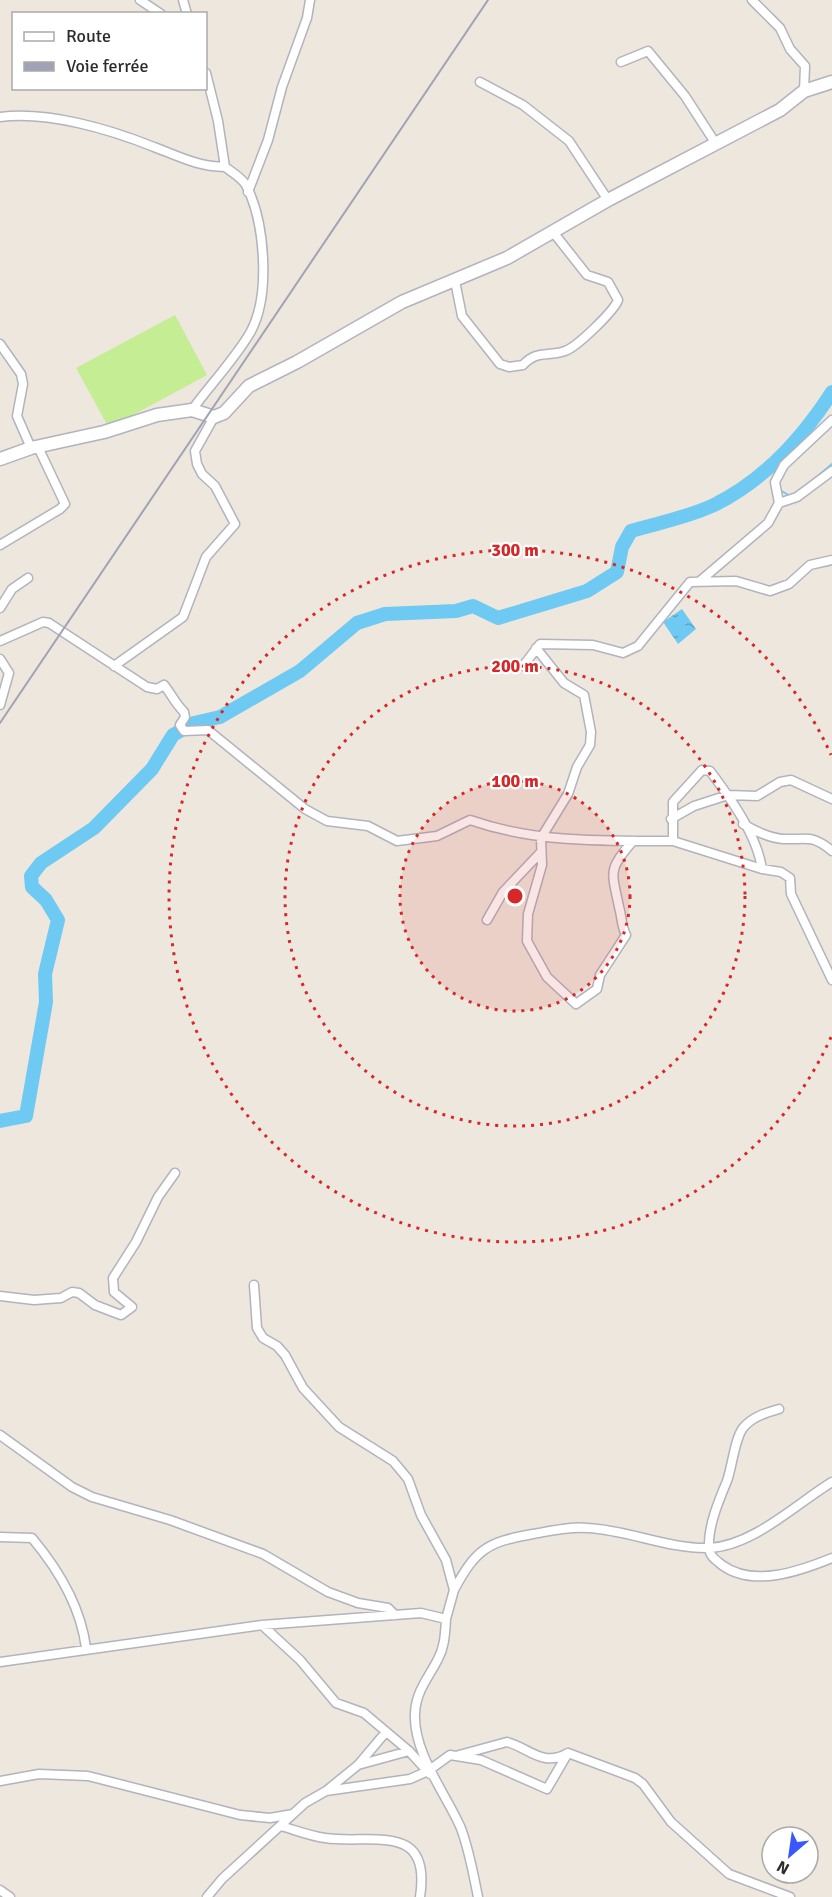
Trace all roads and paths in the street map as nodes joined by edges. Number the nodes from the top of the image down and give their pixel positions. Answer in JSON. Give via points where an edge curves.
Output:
{"nodes":[{"id":1,"x":140,"y":0,"type":"edge"},
{"id":2,"x":310,"y":0,"type":"edge"},
{"id":3,"x":752,"y":0,"type":"edge"},
{"id":4,"x":158,"y":12,"type":"edge"},
{"id":5,"x":621,"y":62,"type":"dead end"},
{"id":6,"x":207,"y":77,"type":"edge"},
{"id":7,"x":480,"y":82,"type":"dead end"},
{"id":8,"x":832,"y":82,"type":"edge"},
{"id":9,"x":804,"y":91,"type":"junction"},
{"id":10,"x":0,"y":117,"type":"edge"},
{"id":11,"x":716,"y":144,"type":"junction"},
{"id":12,"x":225,"y":167,"type":"junction"},
{"id":13,"x":248,"y":192,"type":"junction"},
{"id":14,"x":608,"y":200,"type":"junction"},
{"id":15,"x":554,"y":232,"type":"junction"},
{"id":16,"x":455,"y":282,"type":"junction"},
{"id":17,"x":0,"y":344,"type":"edge"},
{"id":18,"x":192,"y":410,"type":"junction"},
{"id":19,"x":214,"y":417,"type":"junction"},
{"id":20,"x":832,"y":420,"type":"edge"},
{"id":21,"x":35,"y":448,"type":"junction"},
{"id":22,"x":0,"y":459,"type":"edge"},
{"id":23,"x":832,"y":471,"type":"edge"},
{"id":24,"x":778,"y":502,"type":"junction"},
{"id":25,"x":0,"y":545,"type":"edge"},
{"id":26,"x":832,"y":560,"type":"edge"},
{"id":27,"x":28,"y":578,"type":"dead end"},
{"id":28,"x":700,"y":581,"type":"junction"},
{"id":29,"x":0,"y":608,"type":"edge"},
{"id":30,"x":0,"y":641,"type":"edge"},
{"id":31,"x":536,"y":648,"type":"junction"},
{"id":32,"x":0,"y":659,"type":"edge"},
{"id":33,"x":114,"y":666,"type":"junction"},
{"id":34,"x":523,"y":666,"type":"dead end"},
{"id":35,"x":0,"y":705,"type":"edge"},
{"id":36,"x":728,"y":795,"type":"junction"},
{"id":37,"x":832,"y":799,"type":"edge"},
{"id":38,"x":671,"y":819,"type":"junction"},
{"id":39,"x":743,"y":824,"type":"junction"},
{"id":40,"x":541,"y":838,"type":"junction"},
{"id":41,"x":633,"y":841,"type":"junction"},
{"id":42,"x":673,"y":841,"type":"junction"},
{"id":43,"x":832,"y":851,"type":"edge"},
{"id":44,"x":541,"y":852,"type":"junction"},
{"id":45,"x":762,"y":869,"type":"junction"},
{"id":46,"x":487,"y":920,"type":"dead end"},
{"id":47,"x":832,"y":980,"type":"edge"},
{"id":48,"x":176,"y":1173,"type":"dead end"},
{"id":49,"x":254,"y":1285,"type":"dead end"},
{"id":50,"x":0,"y":1296,"type":"edge"},
{"id":51,"x":779,"y":1409,"type":"dead end"},
{"id":52,"x":0,"y":1435,"type":"edge"},
{"id":53,"x":832,"y":1482,"type":"edge"},
{"id":54,"x":0,"y":1537,"type":"edge"},
{"id":55,"x":709,"y":1548,"type":"junction"},
{"id":56,"x":832,"y":1558,"type":"edge"},
{"id":57,"x":454,"y":1590,"type":"junction"},
{"id":58,"x":395,"y":1615,"type":"junction"},
{"id":59,"x":446,"y":1619,"type":"junction"},
{"id":60,"x":262,"y":1625,"type":"junction"},
{"id":61,"x":86,"y":1648,"type":"junction"},
{"id":62,"x":0,"y":1662,"type":"edge"},
{"id":63,"x":386,"y":1732,"type":"junction"},
{"id":64,"x":409,"y":1751,"type":"junction"},
{"id":65,"x":568,"y":1753,"type":"junction"},
{"id":66,"x":459,"y":1755,"type":"junction"},
{"id":67,"x":358,"y":1765,"type":"junction"},
{"id":68,"x":430,"y":1770,"type":"junction"},
{"id":69,"x":0,"y":1781,"type":"edge"},
{"id":70,"x":326,"y":1791,"type":"junction"},
{"id":71,"x":293,"y":1814,"type":"junction"},
{"id":72,"x":281,"y":1826,"type":"junction"},
{"id":73,"x":0,"y":1890,"type":"edge"},
{"id":74,"x":10,"y":1897,"type":"edge"},
{"id":75,"x":207,"y":1897,"type":"edge"},
{"id":76,"x":420,"y":1897,"type":"edge"},
{"id":77,"x":478,"y":1897,"type":"edge"},
{"id":78,"x":790,"y":1897,"type":"edge"}],
"edges":[{"from":1,"to":4,"type":"street"},
{"from":2,"to":13,"type":"street","via":[[268,141]]},
{"from":3,"to":9,"type":"street","via":[[780,28],[790,50],[805,66]]},
{"from":5,"to":11,"type":"street","via":[[648,51],[685,96]]},
{"from":6,"to":12,"type":"street"},
{"from":7,"to":14,"type":"street","via":[[523,105],[569,141]]},
{"from":8,"to":9,"type":"street"},
{"from":9,"to":11,"type":"street","via":[[780,110]]},
{"from":10,"to":12,"type":"street","via":[[26,114],[57,119],[152,146],[201,166]]},
{"from":11,"to":14,"type":"street"},
{"from":12,"to":13,"type":"street","via":[[245,183]]},
{"from":13,"to":18,"type":"street","via":[[258,224],[264,273],[260,305],[250,332]]},
{"from":14,"to":15,"type":"street"},
{"from":15,"to":16,"type":"street"},
{"from":15,"to":16,"type":"street","via":[[587,275],[608,282],[618,300],[609,315],[569,351],[539,353],[522,365],[500,364],[462,316]]},
{"from":16,"to":19,"type":"street","via":[[402,302],[249,386],[224,413]]},
{"from":17,"to":21,"type":"street","via":[[21,374],[17,416]]},
{"from":18,"to":19,"type":"street"},
{"from":18,"to":21,"type":"street","via":[[156,415]]},
{"from":19,"to":33,"type":"street","via":[[195,451],[197,464],[215,486],[235,524],[206,557],[183,617]]},
{"from":20,"to":24,"type":"street","via":[[784,465],[776,482]]},
{"from":21,"to":22,"type":"street"},
{"from":21,"to":25,"type":"street","via":[[65,504]]},
{"from":23,"to":24,"type":"street","via":[[797,497]]},
{"from":24,"to":28,"type":"street","via":[[768,523]]},
{"from":26,"to":28,"type":"street","via":[[810,565],[789,584],[770,591],[736,582]]},
{"from":27,"to":29,"type":"street","via":[[12,589]]},
{"from":28,"to":31,"type":"street","via":[[690,582],[631,652],[559,643],[540,644]]},
{"from":30,"to":33,"type":"street","via":[[43,622],[49,623]]},
{"from":31,"to":34,"type":"street"},
{"from":31,"to":40,"type":"street","via":[[558,677],[587,699],[591,732],[590,745],[577,767],[574,783]]},
{"from":32,"to":35,"type":"street","via":[[9,673]]},
{"from":33,"to":40,"type":"street","via":[[147,687],[164,686],[184,712],[183,729],[208,730],[305,809],[327,821],[368,826],[397,841],[437,836],[470,820],[497,830]]},
{"from":36,"to":37,"type":"street","via":[[757,796],[791,780]]},
{"from":36,"to":38,"type":"street","via":[[694,806]]},
{"from":36,"to":38,"type":"street","via":[[710,771],[702,770],[673,802]]},
{"from":36,"to":39,"type":"street"},
{"from":38,"to":42,"type":"street"},
{"from":39,"to":43,"type":"street","via":[[783,839],[812,837]]},
{"from":39,"to":45,"type":"street","via":[[760,856]]},
{"from":40,"to":41,"type":"street"},
{"from":40,"to":44,"type":"street"},
{"from":41,"to":42,"type":"street"},
{"from":41,"to":44,"type":"street","via":[[612,874],[626,935],[600,975],[597,989],[576,1004],[547,977],[526,941],[528,914],[542,865]]},
{"from":42,"to":45,"type":"street"},
{"from":44,"to":46,"type":"street","via":[[503,892]]},
{"from":45,"to":47,"type":"street","via":[[790,878],[791,894]]},
{"from":48,"to":50,"type":"street","via":[[158,1197],[113,1278],[114,1292],[132,1307],[121,1315],[95,1305],[79,1293],[34,1300]]},
{"from":49,"to":57,"type":"street","via":[[257,1328],[263,1338],[281,1350],[303,1388],[339,1427],[393,1461],[408,1479],[421,1515],[446,1560]]},
{"from":51,"to":55,"type":"street","via":[[757,1416],[741,1430],[716,1510]]},
{"from":52,"to":58,"type":"street","via":[[92,1497],[255,1551],[328,1592],[388,1608]]},
{"from":53,"to":55,"type":"street","via":[[748,1535]]},
{"from":54,"to":61,"type":"street","via":[[32,1538],[51,1561],[83,1628]]},
{"from":55,"to":56,"type":"street","via":[[712,1557],[731,1571],[751,1576],[804,1569]]},
{"from":55,"to":57,"type":"street","via":[[588,1528],[507,1538],[478,1553]]},
{"from":57,"to":59,"type":"street"},
{"from":58,"to":59,"type":"street","via":[[421,1613]]},
{"from":58,"to":60,"type":"street"},
{"from":59,"to":68,"type":"street","via":[[444,1643],[422,1685],[415,1713],[420,1750]]},
{"from":60,"to":61,"type":"street"},
{"from":60,"to":63,"type":"street","via":[[300,1660],[336,1703],[364,1713]]},
{"from":61,"to":62,"type":"street"},
{"from":63,"to":64,"type":"street"},
{"from":63,"to":67,"type":"street"},
{"from":64,"to":67,"type":"street"},
{"from":64,"to":68,"type":"street"},
{"from":65,"to":66,"type":"street","via":[[561,1757],[538,1757],[507,1742]]},
{"from":65,"to":66,"type":"street","via":[[550,1786],[543,1789],[490,1764]]},
{"from":65,"to":78,"type":"street","via":[[635,1778],[644,1784],[671,1822],[729,1874]]},
{"from":66,"to":68,"type":"street","via":[[450,1755]]},
{"from":67,"to":70,"type":"street"},
{"from":68,"to":70,"type":"street","via":[[396,1782]]},
{"from":68,"to":77,"type":"street","via":[[460,1827]]},
{"from":69,"to":71,"type":"street","via":[[39,1774],[88,1776],[240,1815],[270,1818]]},
{"from":70,"to":71,"type":"street","via":[[315,1795]]},
{"from":71,"to":72,"type":"street"},
{"from":72,"to":75,"type":"street"},
{"from":72,"to":76,"type":"street","via":[[324,1838],[389,1839],[404,1844],[414,1852],[419,1864]]},
{"from":73,"to":74,"type":"street"}]}
